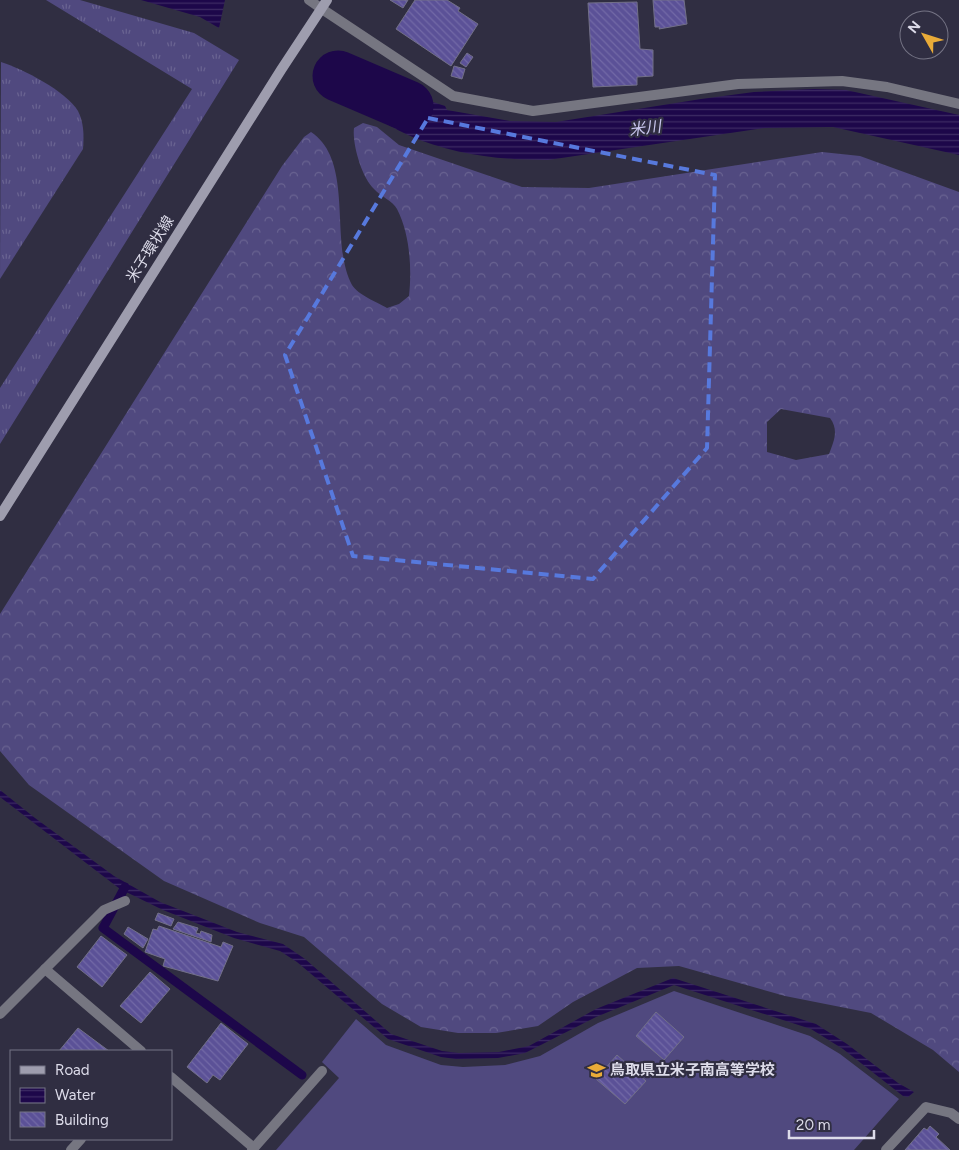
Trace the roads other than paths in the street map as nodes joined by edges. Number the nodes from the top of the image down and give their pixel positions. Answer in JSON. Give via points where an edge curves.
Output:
{"nodes":[{"id":1,"x":309,"y":0,"type":"edge"},
{"id":2,"x":324,"y":4,"type":"edge"},
{"id":3,"x":959,"y":104,"type":"edge"},
{"id":4,"x":0,"y":516,"type":"edge"},
{"id":5,"x":125,"y":900,"type":"dead end"},
{"id":6,"x":45,"y":970,"type":"junction"},
{"id":7,"x":0,"y":1014,"type":"edge"},
{"id":8,"x":140,"y":1050,"type":"edge"},
{"id":9,"x":322,"y":1071,"type":"dead end"},
{"id":10,"x":172,"y":1078,"type":"edge"},
{"id":11,"x":959,"y":1119,"type":"edge"},
{"id":12,"x":80,"y":1140,"type":"edge"},
{"id":13,"x":252,"y":1149,"type":"edge"},
{"id":14,"x":71,"y":1150,"type":"edge"},
{"id":15,"x":886,"y":1150,"type":"edge"}],
"edges":[{"from":1,"to":2,"type":"street"},
{"from":2,"to":3,"type":"street","via":[[453,96],[533,112],[738,84],[842,81],[887,87]]},
{"from":2,"to":4,"type":"main road","name":"米子環状線"},
{"from":5,"to":6,"type":"street","via":[[104,910]]},
{"from":6,"to":7,"type":"street"},
{"from":6,"to":8,"type":"street"},
{"from":9,"to":13,"type":"street"},
{"from":10,"to":13,"type":"street"},
{"from":11,"to":15,"type":"street","via":[[951,1113],[926,1107]]},
{"from":12,"to":14,"type":"street"}]}
